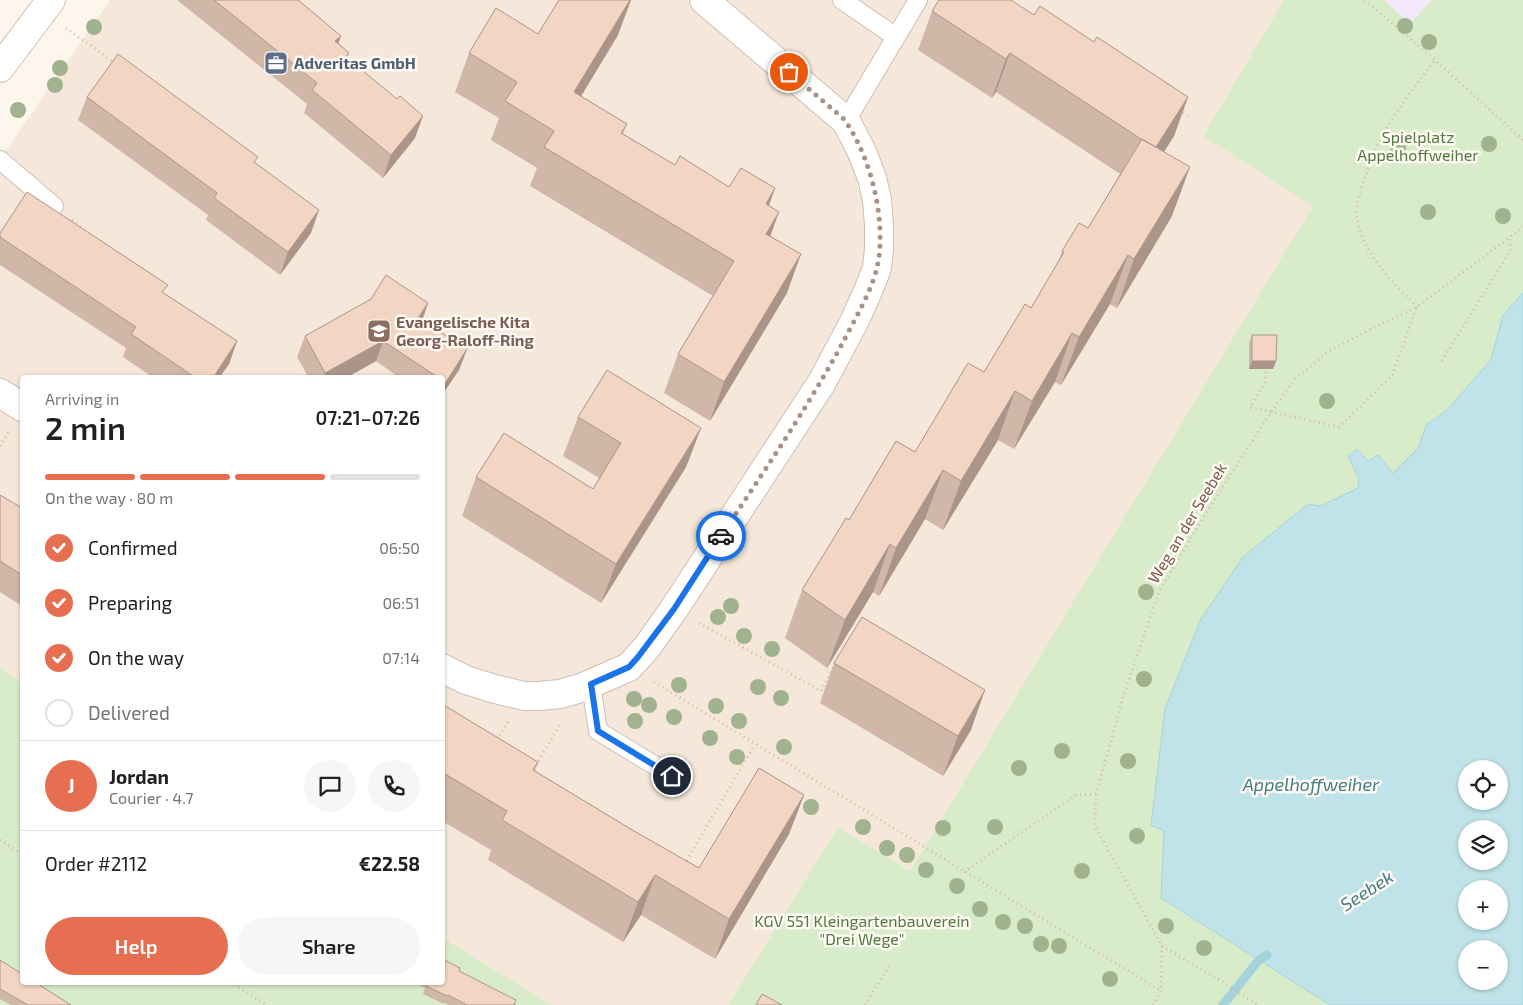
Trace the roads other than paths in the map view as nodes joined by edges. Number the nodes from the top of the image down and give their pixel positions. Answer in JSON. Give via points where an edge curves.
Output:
{"nodes":[{"id":1,"x":704,"y":0,"type":"edge"},
{"id":2,"x":842,"y":0,"type":"edge"},
{"id":3,"x":918,"y":0,"type":"edge"},
{"id":4,"x":41,"y":4,"type":"edge"},
{"id":5,"x":896,"y":37,"type":"junction"},
{"id":6,"x":0,"y":68,"type":"edge"},
{"id":7,"x":846,"y":121,"type":"junction"},
{"id":8,"x":0,"y":160,"type":"edge"},
{"id":9,"x":54,"y":206,"type":"road end"},
{"id":10,"x":0,"y":393,"type":"edge"},
{"id":11,"x":20,"y":406,"type":"edge"},
{"id":12,"x":445,"y":670,"type":"edge"},
{"id":13,"x":586,"y":686,"type":"junction"},
{"id":14,"x":672,"y":776,"type":"dead end"}],
"edges":[{"from":1,"to":7,"type":"street"},
{"from":2,"to":5,"type":"lane"},
{"from":3,"to":5,"type":"lane"},
{"from":4,"to":6,"type":"street"},
{"from":5,"to":7,"type":"lane"},
{"from":7,"to":13,"type":"street","via":[[872,178],[880,225],[877,268],[854,322],[822,382],[647,647],[629,667]]},
{"from":8,"to":9,"type":"lane"},
{"from":10,"to":11,"type":"street"},
{"from":12,"to":13,"type":"street","via":[[466,680],[524,696],[560,694]]},
{"from":13,"to":14,"type":"lane","via":[[598,731]]}]}
